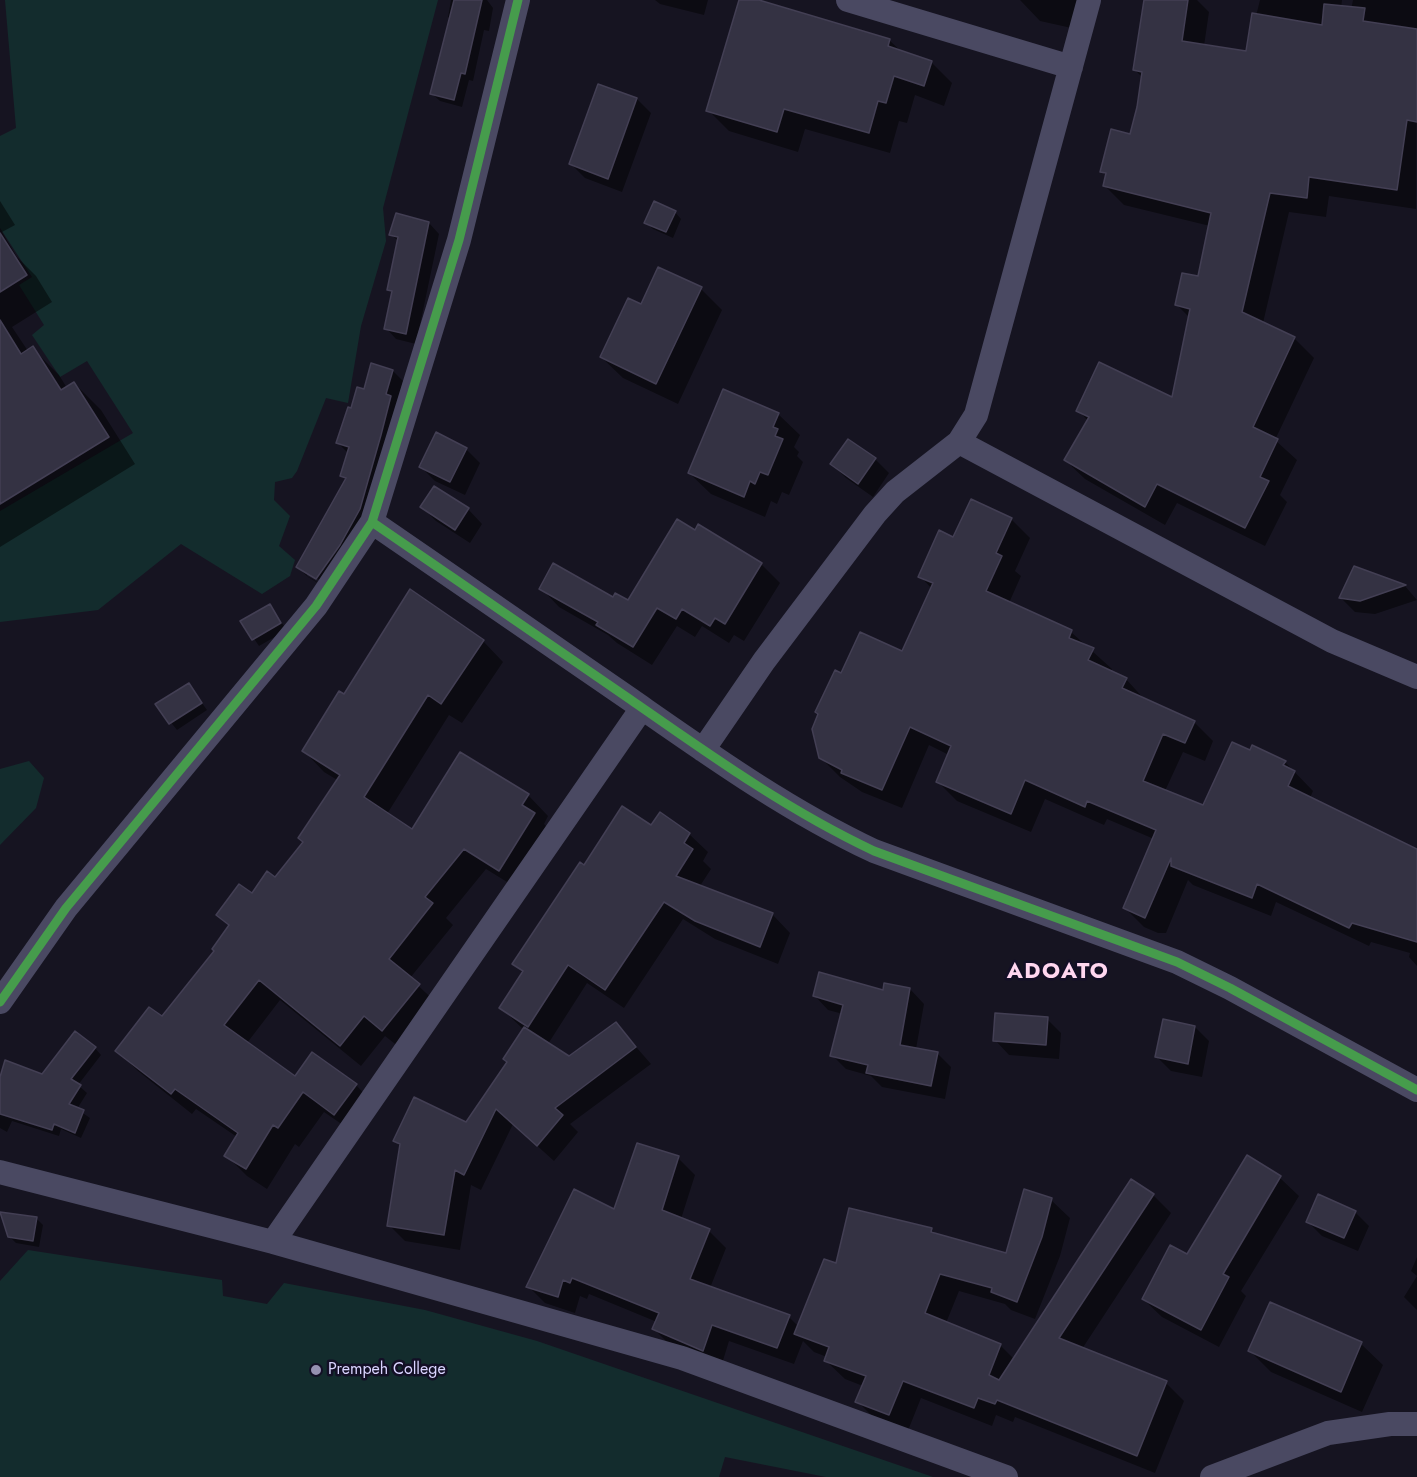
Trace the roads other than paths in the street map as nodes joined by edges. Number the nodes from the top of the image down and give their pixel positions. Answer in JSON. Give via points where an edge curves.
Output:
{"nodes":[{"id":1,"x":518,"y":0,"type":"edge"},
{"id":2,"x":848,"y":0,"type":"edge"},
{"id":3,"x":1089,"y":0,"type":"edge"},
{"id":4,"x":1071,"y":67,"type":"junction"},
{"id":5,"x":959,"y":442,"type":"junction"},
{"id":6,"x":372,"y":522,"type":"junction"},
{"id":7,"x":1417,"y":673,"type":"edge"},
{"id":8,"x":642,"y":708,"type":"junction"},
{"id":9,"x":703,"y":750,"type":"junction"},
{"id":10,"x":0,"y":1002,"type":"edge"},
{"id":11,"x":1417,"y":1090,"type":"edge"},
{"id":12,"x":0,"y":1172,"type":"edge"},
{"id":13,"x":273,"y":1242,"type":"junction"},
{"id":14,"x":1417,"y":1424,"type":"edge"},
{"id":15,"x":1006,"y":1477,"type":"edge"},
{"id":16,"x":1212,"y":1477,"type":"edge"}],
"edges":[{"from":1,"to":6,"type":"street","via":[[459,240]]},
{"from":2,"to":4,"type":"street"},
{"from":3,"to":4,"type":"street"},
{"from":4,"to":5,"type":"street","via":[[987,380],[976,415]]},
{"from":5,"to":7,"type":"street","via":[[1332,641]]},
{"from":5,"to":9,"type":"street","via":[[895,492],[875,514],[764,660]]},
{"from":6,"to":8,"type":"street"},
{"from":6,"to":10,"type":"street","via":[[316,606],[66,908]]},
{"from":8,"to":9,"type":"street"},
{"from":8,"to":13,"type":"street"},
{"from":9,"to":11,"type":"street","via":[[785,805],[856,843],[1177,962]]},
{"from":12,"to":13,"type":"street"},
{"from":13,"to":15,"type":"street","via":[[682,1358]]},
{"from":14,"to":16,"type":"street","via":[[1328,1433]]}]}
